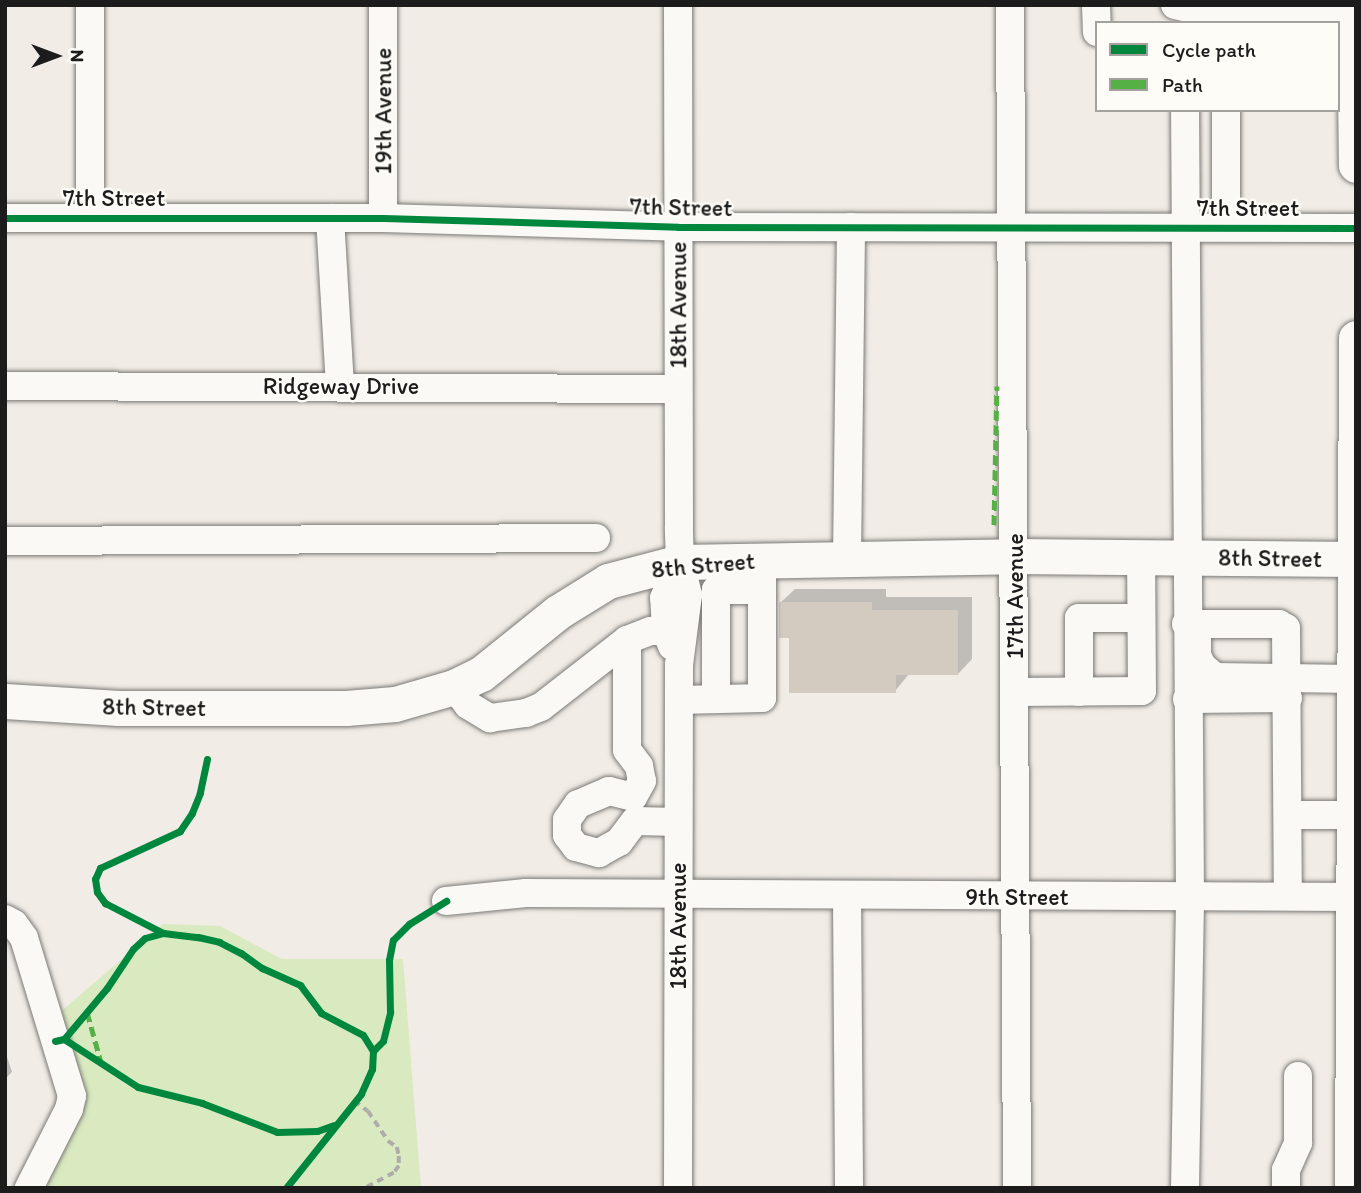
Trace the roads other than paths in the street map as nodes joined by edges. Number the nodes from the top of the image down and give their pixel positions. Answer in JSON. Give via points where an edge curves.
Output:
{"nodes":[{"id":1,"x":90,"y":5,"type":"edge"},
{"id":2,"x":383,"y":5,"type":"edge"},
{"id":3,"x":678,"y":5,"type":"edge"},
{"id":4,"x":1010,"y":5,"type":"edge"},
{"id":5,"x":1175,"y":5,"type":"edge"},
{"id":6,"x":1354,"y":11,"type":"edge"},
{"id":7,"x":1346,"y":56,"type":"edge"},
{"id":8,"x":1185,"y":112,"type":"edge"},
{"id":9,"x":1226,"y":112,"type":"edge"},
{"id":10,"x":1356,"y":165,"type":"edge"},
{"id":11,"x":90,"y":217,"type":"junction"},
{"id":12,"x":5,"y":218,"type":"edge"},
{"id":13,"x":330,"y":218,"type":"junction"},
{"id":14,"x":383,"y":218,"type":"junction"},
{"id":15,"x":678,"y":227,"type":"junction"},
{"id":16,"x":850,"y":227,"type":"junction"},
{"id":17,"x":1186,"y":227,"type":"junction"},
{"id":18,"x":1226,"y":227,"type":"junction"},
{"id":19,"x":1356,"y":228,"type":"edge"},
{"id":20,"x":1010,"y":229,"type":"junction"},
{"id":21,"x":1356,"y":338,"type":"edge"},
{"id":22,"x":1356,"y":377,"type":"edge"},
{"id":23,"x":5,"y":386,"type":"edge"},
{"id":24,"x":340,"y":386,"type":"junction"},
{"id":25,"x":677,"y":389,"type":"junction"},
{"id":26,"x":1355,"y":423,"type":"edge"},
{"id":27,"x":596,"y":538,"type":"dead end"},
{"id":28,"x":5,"y":541,"type":"edge"},
{"id":29,"x":1014,"y":556,"type":"junction"},
{"id":30,"x":1141,"y":556,"type":"junction"},
{"id":31,"x":1186,"y":557,"type":"junction"},
{"id":32,"x":847,"y":558,"type":"junction"},
{"id":33,"x":1355,"y":559,"type":"edge"},
{"id":34,"x":680,"y":562,"type":"junction"},
{"id":35,"x":762,"y":575,"type":"junction"},
{"id":36,"x":1141,"y":618,"type":"junction"},
{"id":37,"x":1192,"y":624,"type":"junction"},
{"id":38,"x":666,"y":631,"type":"junction"},
{"id":39,"x":627,"y":640,"type":"junction"},
{"id":40,"x":679,"y":665,"type":"junction"},
{"id":41,"x":1354,"y":679,"type":"junction"},
{"id":42,"x":454,"y":687,"type":"junction"},
{"id":43,"x":1288,"y":688,"type":"junction"},
{"id":44,"x":1016,"y":692,"type":"junction"},
{"id":45,"x":1079,"y":692,"type":"junction"},
{"id":46,"x":716,"y":699,"type":"junction"},
{"id":47,"x":1187,"y":699,"type":"junction"},
{"id":48,"x":679,"y":700,"type":"junction"},
{"id":49,"x":5,"y":701,"type":"edge"},
{"id":50,"x":1288,"y":815,"type":"junction"},
{"id":51,"x":1353,"y":816,"type":"junction"},
{"id":52,"x":678,"y":822,"type":"junction"},
{"id":53,"x":678,"y":895,"type":"junction"},
{"id":54,"x":847,"y":896,"type":"junction"},
{"id":55,"x":1288,"y":896,"type":"junction"},
{"id":56,"x":1014,"y":897,"type":"junction"},
{"id":57,"x":1190,"y":897,"type":"junction"},
{"id":58,"x":1354,"y":897,"type":"edge"},
{"id":59,"x":446,"y":901,"type":"dead end"},
{"id":60,"x":5,"y":919,"type":"edge"},
{"id":61,"x":1298,"y":1076,"type":"dead end"},
{"id":62,"x":29,"y":1188,"type":"edge"},
{"id":63,"x":678,"y":1188,"type":"edge"},
{"id":64,"x":849,"y":1188,"type":"edge"},
{"id":65,"x":1017,"y":1188,"type":"edge"},
{"id":66,"x":1185,"y":1188,"type":"edge"},
{"id":67,"x":1286,"y":1188,"type":"edge"},
{"id":68,"x":1352,"y":1188,"type":"edge"}],
"edges":[{"from":1,"to":11,"type":"street"},
{"from":2,"to":14,"type":"street","name":"19th Avenue"},
{"from":3,"to":15,"type":"street","name":"18th Avenue"},
{"from":4,"to":20,"type":"street","name":"17th Avenue"},
{"from":5,"to":6,"type":"street","via":[[1216,14]]},
{"from":6,"to":7,"type":"main road"},
{"from":7,"to":10,"type":"main road"},
{"from":8,"to":17,"type":"street"},
{"from":9,"to":18,"type":"street"},
{"from":11,"to":12,"type":"street","name":"7th Street"},
{"from":11,"to":13,"type":"street","name":"7th Street"},
{"from":13,"to":14,"type":"street","name":"7th Street"},
{"from":13,"to":24,"type":"street"},
{"from":14,"to":15,"type":"street","name":"7th Street"},
{"from":15,"to":16,"type":"street","name":"7th Street"},
{"from":15,"to":25,"type":"street","name":"18th Avenue"},
{"from":16,"to":20,"type":"street","name":"7th Street"},
{"from":16,"to":32,"type":"street"},
{"from":17,"to":18,"type":"street","name":"7th Street"},
{"from":17,"to":20,"type":"street","name":"7th Street"},
{"from":17,"to":31,"type":"street"},
{"from":18,"to":19,"type":"street","name":"7th Street"},
{"from":20,"to":29,"type":"street","name":"17th Avenue"},
{"from":21,"to":22,"type":"main road"},
{"from":22,"to":26,"type":"main road"},
{"from":23,"to":24,"type":"street","name":"Ridgeway Drive"},
{"from":24,"to":25,"type":"street","name":"Ridgeway Drive"},
{"from":25,"to":34,"type":"street","name":"18th Avenue"},
{"from":26,"to":33,"type":"main road"},
{"from":27,"to":28,"type":"street"},
{"from":29,"to":30,"type":"main road","name":"8th Street"},
{"from":29,"to":32,"type":"main road","name":"8th Street"},
{"from":29,"to":44,"type":"street","name":"17th Avenue"},
{"from":30,"to":31,"type":"main road","name":"8th Street"},
{"from":30,"to":36,"type":"street"},
{"from":31,"to":33,"type":"main road","name":"8th Street"},
{"from":31,"to":37,"type":"street"},
{"from":32,"to":35,"type":"main road","name":"8th Street"},
{"from":33,"to":41,"type":"main road"},
{"from":34,"to":35,"type":"main road","name":"8th Street"},
{"from":34,"to":38,"type":"street","name":"18th Avenue","via":[[664,598]]},
{"from":34,"to":40,"type":"street","name":"18th Avenue","via":[[688,595]]},
{"from":34,"to":42,"type":"main road","name":"8th Street","via":[[623,576],[593,589],[500,661]]},
{"from":35,"to":46,"type":"street","via":[[716,590]]},
{"from":35,"to":46,"type":"street","via":[[762,698]]},
{"from":36,"to":45,"type":"street","via":[[1079,618]]},
{"from":36,"to":45,"type":"street","via":[[1142,691]]},
{"from":37,"to":43,"type":"street","via":[[1197,655],[1208,673]]},
{"from":37,"to":43,"type":"street","via":[[1279,624],[1286,628]]},
{"from":37,"to":47,"type":"street"},
{"from":38,"to":39,"type":"street"},
{"from":38,"to":40,"type":"street","name":"18th Avenue"},
{"from":39,"to":42,"type":"street","via":[[527,713],[490,718],[468,705]]},
{"from":39,"to":52,"type":"street","via":[[627,750],[639,766],[642,781],[634,809]]},
{"from":40,"to":48,"type":"street","name":"18th Avenue"},
{"from":41,"to":43,"type":"street"},
{"from":41,"to":51,"type":"main road"},
{"from":42,"to":49,"type":"main road","name":"8th Street","via":[[395,704],[346,708],[119,708]]},
{"from":43,"to":47,"type":"street"},
{"from":43,"to":50,"type":"street"},
{"from":44,"to":45,"type":"street"},
{"from":44,"to":56,"type":"street","name":"17th Avenue"},
{"from":46,"to":48,"type":"street"},
{"from":47,"to":57,"type":"street"},
{"from":48,"to":52,"type":"street","name":"18th Avenue"},
{"from":50,"to":51,"type":"street"},
{"from":50,"to":55,"type":"street"},
{"from":51,"to":58,"type":"main road"},
{"from":52,"to":53,"type":"street","name":"18th Avenue"},
{"from":53,"to":54,"type":"street","name":"9th Street"},
{"from":53,"to":59,"type":"street","name":"9th Street","via":[[526,893]]},
{"from":53,"to":63,"type":"street","name":"18th Avenue"},
{"from":54,"to":56,"type":"street","name":"9th Street"},
{"from":54,"to":64,"type":"street"},
{"from":55,"to":57,"type":"street","name":"9th Street"},
{"from":55,"to":58,"type":"street","name":"9th Street"},
{"from":56,"to":57,"type":"street","name":"9th Street"},
{"from":56,"to":65,"type":"street","name":"17th Avenue"},
{"from":57,"to":66,"type":"street"},
{"from":58,"to":68,"type":"main road"},
{"from":60,"to":62,"type":"street","via":[[24,938],[72,1096]]},
{"from":61,"to":67,"type":"street","via":[[1298,1143],[1286,1170]]}]}
